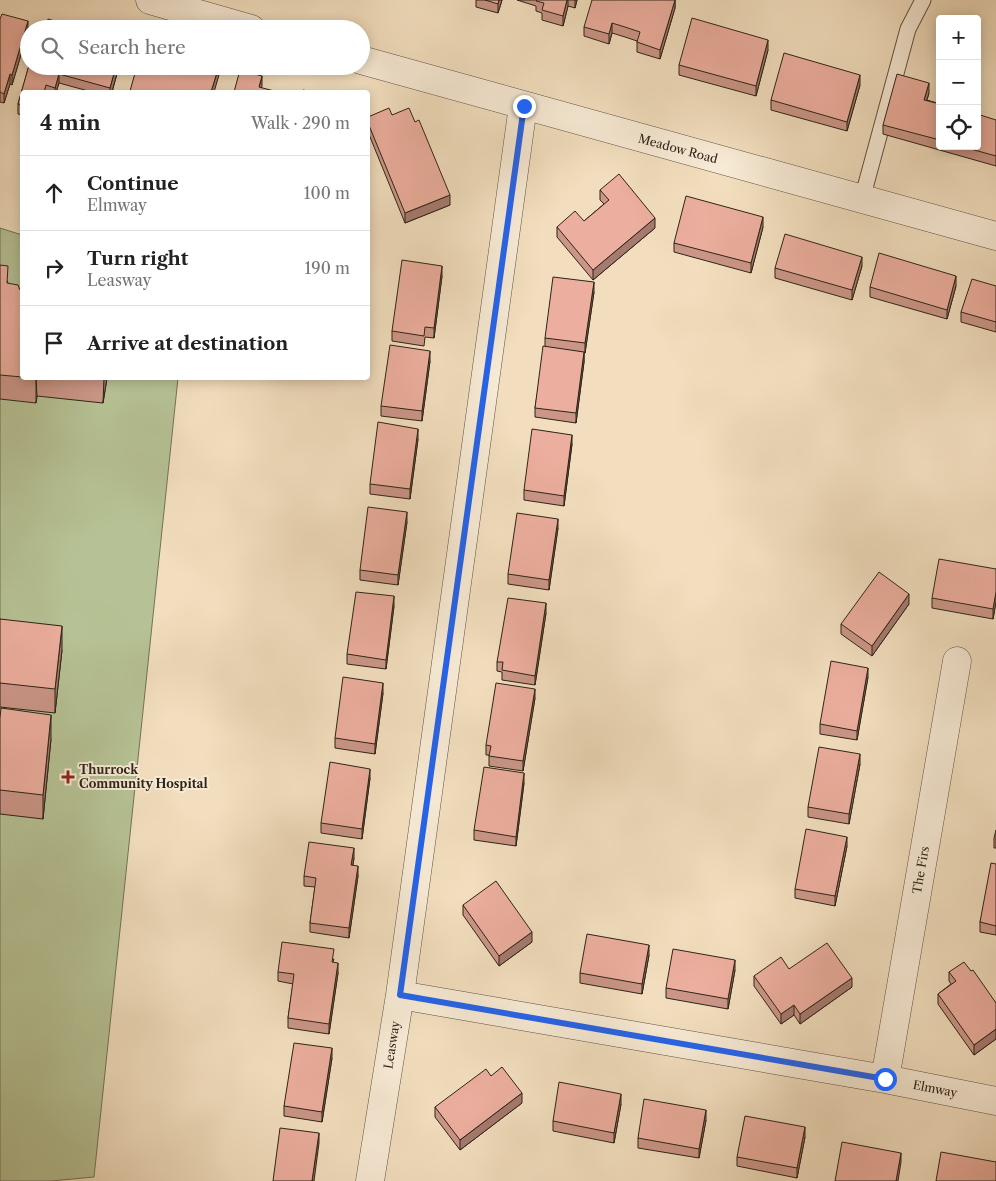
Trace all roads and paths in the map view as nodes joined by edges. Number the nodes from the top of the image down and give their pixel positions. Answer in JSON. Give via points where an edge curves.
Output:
{"nodes":[{"id":1,"x":150,"y":0,"type":"edge"},
{"id":2,"x":923,"y":0,"type":"edge"},
{"id":3,"x":220,"y":20,"type":"edge"},
{"id":4,"x":370,"y":63,"type":"edge"},
{"id":5,"x":524,"y":106,"type":"junction"},
{"id":6,"x":862,"y":199,"type":"junction"},
{"id":7,"x":996,"y":236,"type":"edge"},
{"id":8,"x":957,"y":661,"type":"dead end"},
{"id":9,"x":400,"y":995,"type":"junction"},
{"id":10,"x":885,"y":1079,"type":"junction"},
{"id":11,"x":996,"y":1101,"type":"edge"},
{"id":12,"x":370,"y":1181,"type":"edge"}],
"edges":[{"from":1,"to":3,"type":"street"},
{"from":2,"to":6,"type":"lane","via":[[908,28]]},
{"from":4,"to":5,"type":"street","name":"Meadow Road"},
{"from":5,"to":6,"type":"street","name":"Meadow Road"},
{"from":5,"to":9,"type":"street","name":"Leasway"},
{"from":6,"to":7,"type":"street","name":"Meadow Road"},
{"from":8,"to":10,"type":"street","name":"The Firs"},
{"from":9,"to":10,"type":"street","name":"Elmway"},
{"from":9,"to":12,"type":"street","name":"Leasway"},
{"from":10,"to":11,"type":"street","name":"Elmway"}]}
